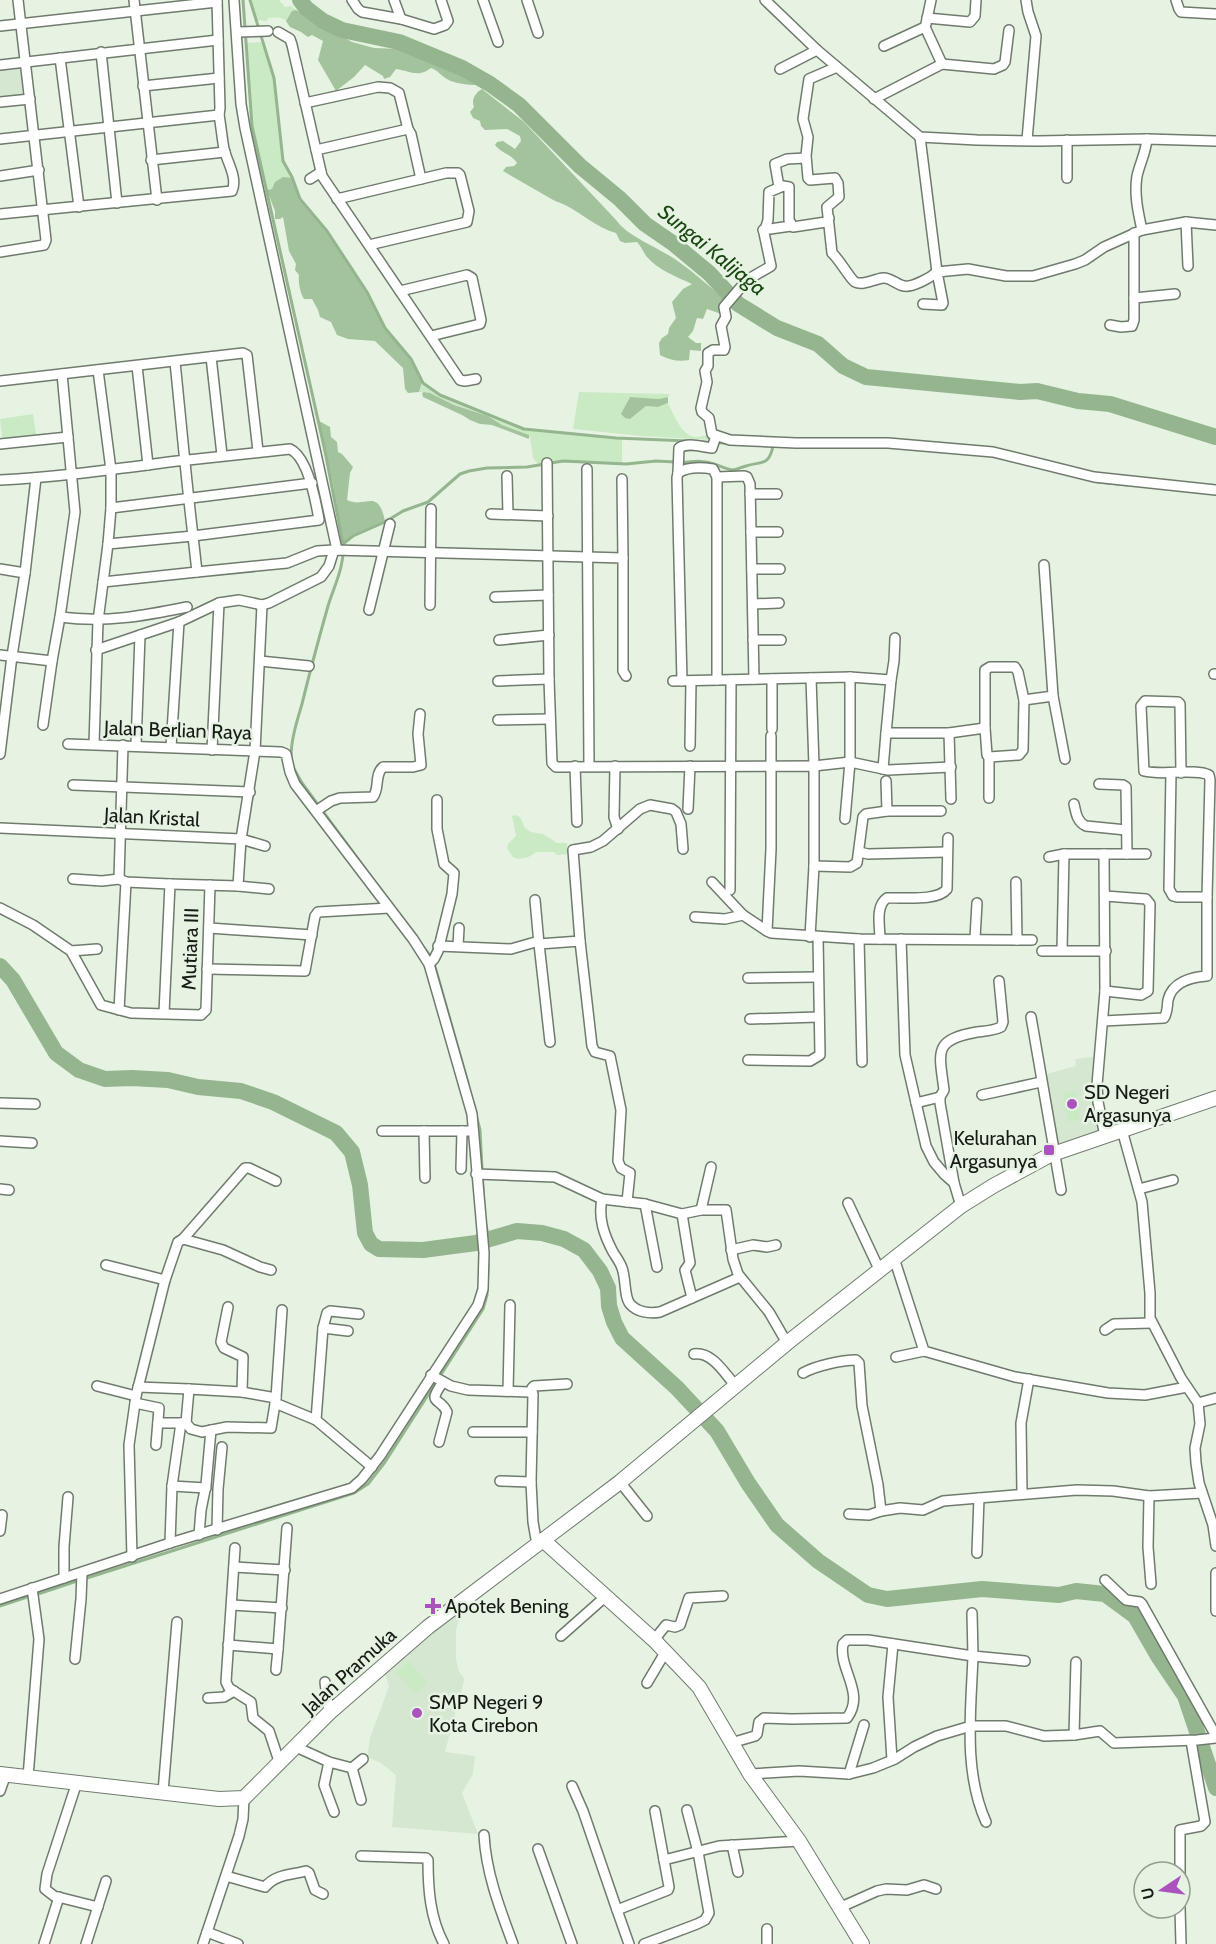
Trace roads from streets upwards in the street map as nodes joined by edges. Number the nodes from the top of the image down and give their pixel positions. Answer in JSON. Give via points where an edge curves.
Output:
{"nodes":[{"id":1,"x":18,"y":0,"type":"edge"},
{"id":2,"x":134,"y":0,"type":"edge"},
{"id":3,"x":234,"y":0,"type":"edge"},
{"id":4,"x":352,"y":0,"type":"edge"},
{"id":5,"x":394,"y":0,"type":"edge"},
{"id":6,"x":441,"y":0,"type":"edge"},
{"id":7,"x":483,"y":0,"type":"edge"},
{"id":8,"x":527,"y":0,"type":"edge"},
{"id":9,"x":765,"y":0,"type":"edge"},
{"id":10,"x":931,"y":0,"type":"edge"},
{"id":11,"x":976,"y":0,"type":"edge"},
{"id":12,"x":1026,"y":0,"type":"edge"},
{"id":13,"x":1176,"y":0,"type":"edge"},
{"id":14,"x":217,"y":1,"type":"edge"},
{"id":15,"x":135,"y":10,"type":"junction"},
{"id":16,"x":1216,"y":14,"type":"edge"},
{"id":17,"x":401,"y":19,"type":"junction"},
{"id":18,"x":926,"y":22,"type":"junction"},
{"id":19,"x":21,"y":24,"type":"junction"},
{"id":20,"x":0,"y":26,"type":"edge"},
{"id":21,"x":1009,"y":30,"type":"dead end"},
{"id":22,"x":240,"y":32,"type":"junction"},
{"id":23,"x":538,"y":33,"type":"dead end"},
{"id":24,"x":218,"y":40,"type":"junction"},
{"id":25,"x":498,"y":42,"type":"dead end"},
{"id":26,"x":884,"y":46,"type":"dead end"},
{"id":27,"x":139,"y":48,"type":"junction"},
{"id":28,"x":817,"y":50,"type":"junction"},
{"id":29,"x":101,"y":52,"type":"junction"},
{"id":30,"x":60,"y":57,"type":"junction"},
{"id":31,"x":26,"y":62,"type":"junction"},
{"id":32,"x":942,"y":64,"type":"junction"},
{"id":33,"x":0,"y":65,"type":"edge"},
{"id":34,"x":837,"y":67,"type":"junction"},
{"id":35,"x":780,"y":69,"type":"dead end"},
{"id":36,"x":219,"y":78,"type":"junction"},
{"id":37,"x":143,"y":86,"type":"junction"},
{"id":38,"x":30,"y":99,"type":"junction"},
{"id":39,"x":874,"y":99,"type":"junction"},
{"id":40,"x":0,"y":102,"type":"edge"},
{"id":41,"x":305,"y":103,"type":"junction"},
{"id":42,"x":219,"y":115,"type":"junction"},
{"id":43,"x":147,"y":122,"type":"junction"},
{"id":44,"x":110,"y":127,"type":"junction"},
{"id":45,"x":408,"y":129,"type":"junction"},
{"id":46,"x":68,"y":131,"type":"junction"},
{"id":47,"x":35,"y":135,"type":"junction"},
{"id":48,"x":920,"y":137,"type":"junction"},
{"id":49,"x":0,"y":139,"type":"edge"},
{"id":50,"x":1147,"y":139,"type":"junction"},
{"id":51,"x":1027,"y":140,"type":"junction"},
{"id":52,"x":1067,"y":140,"type":"junction"},
{"id":53,"x":1216,"y":141,"type":"edge"},
{"id":54,"x":316,"y":150,"type":"junction"},
{"id":55,"x":225,"y":152,"type":"junction"},
{"id":56,"x":806,"y":158,"type":"junction"},
{"id":57,"x":151,"y":160,"type":"junction"},
{"id":58,"x":39,"y":170,"type":"junction"},
{"id":59,"x":321,"y":172,"type":"junction"},
{"id":60,"x":0,"y":176,"type":"edge"},
{"id":61,"x":1067,"y":178,"type":"dead end"},
{"id":62,"x":310,"y":179,"type":"dead end"},
{"id":63,"x":421,"y":179,"type":"junction"},
{"id":64,"x":779,"y":187,"type":"junction"},
{"id":65,"x":337,"y":198,"type":"junction"},
{"id":66,"x":157,"y":200,"type":"junction"},
{"id":67,"x":117,"y":203,"type":"junction"},
{"id":68,"x":79,"y":207,"type":"junction"},
{"id":69,"x":43,"y":208,"type":"junction"},
{"id":70,"x":0,"y":214,"type":"edge"},
{"id":71,"x":829,"y":218,"type":"junction"},
{"id":72,"x":1186,"y":222,"type":"junction"},
{"id":73,"x":1216,"y":225,"type":"edge"},
{"id":74,"x":791,"y":226,"type":"junction"},
{"id":75,"x":764,"y":230,"type":"junction"},
{"id":76,"x":1138,"y":231,"type":"junction"},
{"id":77,"x":369,"y":245,"type":"junction"},
{"id":78,"x":0,"y":252,"type":"edge"},
{"id":79,"x":1188,"y":266,"type":"dead end"},
{"id":80,"x":937,"y":272,"type":"junction"},
{"id":81,"x":400,"y":291,"type":"junction"},
{"id":82,"x":1175,"y":294,"type":"dead end"},
{"id":83,"x":1134,"y":298,"type":"junction"},
{"id":84,"x":923,"y":304,"type":"dead end"},
{"id":85,"x":1110,"y":325,"type":"dead end"},
{"id":86,"x":431,"y":336,"type":"junction"},
{"id":87,"x":211,"y":357,"type":"junction"},
{"id":88,"x":175,"y":362,"type":"junction"},
{"id":89,"x":137,"y":366,"type":"junction"},
{"id":90,"x":98,"y":370,"type":"junction"},
{"id":91,"x":62,"y":374,"type":"junction"},
{"id":92,"x":476,"y":379,"type":"dead end"},
{"id":93,"x":0,"y":381,"type":"edge"},
{"id":94,"x":68,"y":437,"type":"junction"},
{"id":95,"x":715,"y":440,"type":"junction"},
{"id":96,"x":0,"y":444,"type":"edge"},
{"id":97,"x":258,"y":451,"type":"junction"},
{"id":98,"x":222,"y":455,"type":"junction"},
{"id":99,"x":185,"y":460,"type":"junction"},
{"id":100,"x":547,"y":463,"type":"dead end"},
{"id":101,"x":148,"y":465,"type":"junction"},
{"id":102,"x":587,"y":469,"type":"dead end"},
{"id":103,"x":111,"y":470,"type":"junction"},
{"id":104,"x":678,"y":473,"type":"junction"},
{"id":105,"x":72,"y":475,"type":"junction"},
{"id":106,"x":507,"y":476,"type":"dead end"},
{"id":107,"x":717,"y":477,"type":"junction"},
{"id":108,"x":36,"y":478,"type":"junction"},
{"id":109,"x":622,"y":479,"type":"dead end"},
{"id":110,"x":0,"y":480,"type":"edge"},
{"id":111,"x":312,"y":483,"type":"junction"},
{"id":112,"x":1216,"y":490,"type":"edge"},
{"id":113,"x":750,"y":494,"type":"junction"},
{"id":114,"x":777,"y":494,"type":"dead end"},
{"id":115,"x":189,"y":498,"type":"junction"},
{"id":116,"x":111,"y":508,"type":"junction"},
{"id":117,"x":431,"y":509,"type":"dead end"},
{"id":118,"x":491,"y":514,"type":"dead end"},
{"id":119,"x":508,"y":514,"type":"junction"},
{"id":120,"x":548,"y":516,"type":"junction"},
{"id":121,"x":330,"y":518,"type":"junction"},
{"id":122,"x":319,"y":520,"type":"junction"},
{"id":123,"x":390,"y":524,"type":"dead end"},
{"id":124,"x":751,"y":532,"type":"junction"},
{"id":125,"x":778,"y":532,"type":"dead end"},
{"id":126,"x":193,"y":536,"type":"junction"},
{"id":127,"x":108,"y":544,"type":"junction"},
{"id":128,"x":339,"y":551,"type":"junction"},
{"id":129,"x":431,"y":552,"type":"junction"},
{"id":130,"x":384,"y":553,"type":"junction"},
{"id":131,"x":548,"y":557,"type":"junction"},
{"id":132,"x":588,"y":557,"type":"junction"},
{"id":133,"x":623,"y":558,"type":"junction"},
{"id":134,"x":1044,"y":565,"type":"dead end"},
{"id":135,"x":0,"y":569,"type":"edge"},
{"id":136,"x":752,"y":569,"type":"junction"},
{"id":137,"x":780,"y":569,"type":"dead end"},
{"id":138,"x":197,"y":572,"type":"junction"},
{"id":139,"x":25,"y":573,"type":"junction"},
{"id":140,"x":103,"y":582,"type":"junction"},
{"id":141,"x":548,"y":595,"type":"junction"},
{"id":142,"x":495,"y":597,"type":"dead end"},
{"id":143,"x":219,"y":603,"type":"junction"},
{"id":144,"x":779,"y":603,"type":"dead end"},
{"id":145,"x":753,"y":604,"type":"junction"},
{"id":146,"x":262,"y":605,"type":"junction"},
{"id":147,"x":430,"y":605,"type":"dead end"},
{"id":148,"x":187,"y":607,"type":"dead end"},
{"id":149,"x":369,"y":610,"type":"dead end"},
{"id":150,"x":60,"y":617,"type":"junction"},
{"id":151,"x":98,"y":621,"type":"junction"},
{"id":152,"x":179,"y":622,"type":"junction"},
{"id":153,"x":140,"y":635,"type":"junction"},
{"id":154,"x":549,"y":635,"type":"junction"},
{"id":155,"x":895,"y":638,"type":"dead end"},
{"id":156,"x":500,"y":640,"type":"dead end"},
{"id":157,"x":753,"y":640,"type":"junction"},
{"id":158,"x":781,"y":640,"type":"dead end"},
{"id":159,"x":96,"y":650,"type":"junction"},
{"id":160,"x":0,"y":655,"type":"edge"},
{"id":161,"x":12,"y":656,"type":"junction"},
{"id":162,"x":52,"y":661,"type":"junction"},
{"id":163,"x":260,"y":661,"type":"junction"},
{"id":164,"x":309,"y":666,"type":"dead end"},
{"id":165,"x":626,"y":676,"type":"dead end"},
{"id":166,"x":850,"y":677,"type":"junction"},
{"id":167,"x":772,"y":678,"type":"junction"},
{"id":168,"x":811,"y":678,"type":"junction"},
{"id":169,"x":549,"y":679,"type":"junction"},
{"id":170,"x":754,"y":679,"type":"junction"},
{"id":171,"x":717,"y":680,"type":"junction"},
{"id":172,"x":731,"y":680,"type":"junction"},
{"id":173,"x":891,"y":680,"type":"junction"},
{"id":174,"x":498,"y":681,"type":"dead end"},
{"id":175,"x":682,"y":681,"type":"junction"},
{"id":176,"x":1053,"y":696,"type":"junction"},
{"id":177,"x":1024,"y":700,"type":"junction"},
{"id":178,"x":420,"y":714,"type":"dead end"},
{"id":179,"x":550,"y":719,"type":"junction"},
{"id":180,"x":498,"y":720,"type":"dead end"},
{"id":181,"x":43,"y":725,"type":"dead end"},
{"id":182,"x":985,"y":728,"type":"junction"},
{"id":183,"x":949,"y":733,"type":"junction"},
{"id":184,"x":886,"y":734,"type":"junction"},
{"id":185,"x":68,"y":744,"type":"dead end"},
{"id":186,"x":94,"y":744,"type":"junction"},
{"id":187,"x":123,"y":745,"type":"junction"},
{"id":188,"x":136,"y":746,"type":"junction"},
{"id":189,"x":690,"y":746,"type":"dead end"},
{"id":190,"x":171,"y":747,"type":"junction"},
{"id":191,"x":212,"y":750,"type":"junction"},
{"id":192,"x":255,"y":751,"type":"junction"},
{"id":193,"x":0,"y":754,"type":"edge"},
{"id":194,"x":989,"y":757,"type":"junction"},
{"id":195,"x":1065,"y":759,"type":"dead end"},
{"id":196,"x":850,"y":762,"type":"junction"},
{"id":197,"x":771,"y":765,"type":"junction"},
{"id":198,"x":575,"y":766,"type":"junction"},
{"id":199,"x":589,"y":766,"type":"junction"},
{"id":200,"x":615,"y":766,"type":"junction"},
{"id":201,"x":690,"y":766,"type":"junction"},
{"id":202,"x":730,"y":766,"type":"junction"},
{"id":203,"x":814,"y":766,"type":"junction"},
{"id":204,"x":951,"y":767,"type":"junction"},
{"id":205,"x":883,"y":769,"type":"junction"},
{"id":206,"x":1176,"y":773,"type":"junction"},
{"id":207,"x":886,"y":781,"type":"dead end"},
{"id":208,"x":1100,"y":784,"type":"dead end"},
{"id":209,"x":73,"y":785,"type":"dead end"},
{"id":210,"x":122,"y":787,"type":"junction"},
{"id":211,"x":250,"y":792,"type":"junction"},
{"id":212,"x":989,"y":798,"type":"dead end"},
{"id":213,"x":951,"y":799,"type":"dead end"},
{"id":214,"x":436,"y":800,"type":"dead end"},
{"id":215,"x":1074,"y":804,"type":"dead end"},
{"id":216,"x":318,"y":809,"type":"junction"},
{"id":217,"x":688,"y":809,"type":"dead end"},
{"id":218,"x":887,"y":811,"type":"junction"},
{"id":219,"x":941,"y":812,"type":"dead end"},
{"id":220,"x":845,"y":819,"type":"dead end"},
{"id":221,"x":577,"y":822,"type":"dead end"},
{"id":222,"x":0,"y":828,"type":"edge"},
{"id":223,"x":618,"y":829,"type":"junction"},
{"id":224,"x":1126,"y":830,"type":"junction"},
{"id":225,"x":120,"y":834,"type":"junction"},
{"id":226,"x":948,"y":838,"type":"dead end"},
{"id":227,"x":241,"y":839,"type":"junction"},
{"id":228,"x":265,"y":846,"type":"dead end"},
{"id":229,"x":682,"y":849,"type":"dead end"},
{"id":230,"x":859,"y":852,"type":"junction"},
{"id":231,"x":947,"y":852,"type":"junction"},
{"id":232,"x":1064,"y":854,"type":"junction"},
{"id":233,"x":1104,"y":854,"type":"junction"},
{"id":234,"x":1126,"y":854,"type":"junction"},
{"id":235,"x":1146,"y":854,"type":"dead end"},
{"id":236,"x":1049,"y":857,"type":"dead end"},
{"id":237,"x":814,"y":866,"type":"junction"},
{"id":238,"x":74,"y":879,"type":"dead end"},
{"id":239,"x":123,"y":881,"type":"junction"},
{"id":240,"x":712,"y":882,"type":"dead end"},
{"id":241,"x":1016,"y":882,"type":"dead end"},
{"id":242,"x":170,"y":884,"type":"junction"},
{"id":243,"x":210,"y":885,"type":"junction"},
{"id":244,"x":238,"y":885,"type":"junction"},
{"id":245,"x":269,"y":889,"type":"dead end"},
{"id":246,"x":730,"y":890,"type":"dead end"},
{"id":247,"x":1105,"y":896,"type":"junction"},
{"id":248,"x":1207,"y":897,"type":"junction"},
{"id":249,"x":535,"y":900,"type":"dead end"},
{"id":250,"x":977,"y":903,"type":"dead end"},
{"id":251,"x":0,"y":908,"type":"edge"},
{"id":252,"x":389,"y":908,"type":"junction"},
{"id":253,"x":743,"y":915,"type":"junction"},
{"id":254,"x":525,"y":917,"type":"dead end"},
{"id":255,"x":536,"y":917,"type":"junction"},
{"id":256,"x":695,"y":917,"type":"dead end"},
{"id":257,"x":209,"y":928,"type":"junction"},
{"id":258,"x":459,"y":928,"type":"dead end"},
{"id":259,"x":767,"y":931,"type":"junction"},
{"id":260,"x":312,"y":935,"type":"junction"},
{"id":261,"x":814,"y":937,"type":"junction"},
{"id":262,"x":975,"y":938,"type":"junction"},
{"id":263,"x":859,"y":939,"type":"junction"},
{"id":264,"x":880,"y":939,"type":"junction"},
{"id":265,"x":901,"y":939,"type":"junction"},
{"id":266,"x":579,"y":940,"type":"junction"},
{"id":267,"x":1017,"y":940,"type":"junction"},
{"id":268,"x":1032,"y":940,"type":"dead end"},
{"id":269,"x":539,"y":943,"type":"junction"},
{"id":270,"x":438,"y":946,"type":"junction"},
{"id":271,"x":458,"y":946,"type":"junction"},
{"id":272,"x":97,"y":949,"type":"dead end"},
{"id":273,"x":1062,"y":950,"type":"junction"},
{"id":274,"x":71,"y":951,"type":"junction"},
{"id":275,"x":1042,"y":951,"type":"dead end"},
{"id":276,"x":1106,"y":951,"type":"junction"},
{"id":277,"x":429,"y":964,"type":"junction"},
{"id":278,"x":207,"y":969,"type":"junction"},
{"id":279,"x":1212,"y":976,"type":"edge"},
{"id":280,"x":818,"y":977,"type":"junction"},
{"id":281,"x":748,"y":978,"type":"dead end"},
{"id":282,"x":999,"y":981,"type":"dead end"},
{"id":283,"x":1105,"y":991,"type":"junction"},
{"id":284,"x":119,"y":1010,"type":"junction"},
{"id":285,"x":164,"y":1013,"type":"junction"},
{"id":286,"x":819,"y":1017,"type":"junction"},
{"id":287,"x":1031,"y":1017,"type":"dead end"},
{"id":288,"x":750,"y":1019,"type":"dead end"},
{"id":289,"x":1103,"y":1021,"type":"junction"},
{"id":290,"x":550,"y":1042,"type":"dead end"},
{"id":291,"x":748,"y":1060,"type":"dead end"},
{"id":292,"x":862,"y":1062,"type":"dead end"},
{"id":293,"x":1041,"y":1082,"type":"junction"},
{"id":294,"x":982,"y":1095,"type":"dead end"},
{"id":295,"x":940,"y":1097,"type":"junction"},
{"id":296,"x":1216,"y":1098,"type":"edge"},
{"id":297,"x":0,"y":1102,"type":"edge"},
{"id":298,"x":916,"y":1103,"type":"junction"},
{"id":299,"x":35,"y":1104,"type":"dead end"},
{"id":300,"x":1122,"y":1130,"type":"junction"},
{"id":301,"x":382,"y":1131,"type":"dead end"},
{"id":302,"x":424,"y":1131,"type":"junction"},
{"id":303,"x":468,"y":1131,"type":"junction"},
{"id":304,"x":1105,"y":1136,"type":"junction"},
{"id":305,"x":0,"y":1141,"type":"edge"},
{"id":306,"x":32,"y":1143,"type":"dead end"},
{"id":307,"x":1054,"y":1154,"type":"junction"},
{"id":308,"x":711,"y":1167,"type":"dead end"},
{"id":309,"x":461,"y":1169,"type":"dead end"},
{"id":310,"x":480,"y":1174,"type":"junction"},
{"id":311,"x":424,"y":1178,"type":"dead end"},
{"id":312,"x":1173,"y":1180,"type":"dead end"},
{"id":313,"x":276,"y":1181,"type":"dead end"},
{"id":314,"x":954,"y":1183,"type":"junction"},
{"id":315,"x":1139,"y":1189,"type":"junction"},
{"id":316,"x":1061,"y":1190,"type":"dead end"},
{"id":317,"x":602,"y":1199,"type":"junction"},
{"id":318,"x":627,"y":1202,"type":"junction"},
{"id":319,"x":849,"y":1203,"type":"dead end"},
{"id":320,"x":645,"y":1204,"type":"junction"},
{"id":321,"x":961,"y":1206,"type":"junction"},
{"id":322,"x":701,"y":1210,"type":"junction"},
{"id":323,"x":682,"y":1214,"type":"junction"},
{"id":324,"x":183,"y":1239,"type":"junction"},
{"id":325,"x":776,"y":1245,"type":"dead end"},
{"id":326,"x":731,"y":1250,"type":"junction"},
{"id":327,"x":894,"y":1258,"type":"junction"},
{"id":328,"x":106,"y":1265,"type":"dead end"},
{"id":329,"x":657,"y":1267,"type":"dead end"},
{"id":330,"x":879,"y":1269,"type":"junction"},
{"id":331,"x":272,"y":1270,"type":"dead end"},
{"id":332,"x":740,"y":1277,"type":"junction"},
{"id":333,"x":165,"y":1280,"type":"junction"},
{"id":334,"x":692,"y":1298,"type":"junction"},
{"id":335,"x":510,"y":1305,"type":"dead end"},
{"id":336,"x":228,"y":1307,"type":"dead end"},
{"id":337,"x":282,"y":1310,"type":"dead end"},
{"id":338,"x":359,"y":1314,"type":"dead end"},
{"id":339,"x":1152,"y":1323,"type":"junction"},
{"id":340,"x":323,"y":1328,"type":"junction"},
{"id":341,"x":1105,"y":1330,"type":"dead end"},
{"id":342,"x":348,"y":1331,"type":"dead end"},
{"id":343,"x":787,"y":1343,"type":"junction"},
{"id":344,"x":924,"y":1351,"type":"junction"},
{"id":345,"x":694,"y":1354,"type":"dead end"},
{"id":346,"x":896,"y":1357,"type":"dead end"},
{"id":347,"x":803,"y":1373,"type":"dead end"},
{"id":348,"x":437,"y":1378,"type":"junction"},
{"id":349,"x":1029,"y":1379,"type":"junction"},
{"id":350,"x":567,"y":1384,"type":"dead end"},
{"id":351,"x":97,"y":1386,"type":"dead end"},
{"id":352,"x":1187,"y":1387,"type":"junction"},
{"id":353,"x":189,"y":1389,"type":"junction"},
{"id":354,"x":508,"y":1391,"type":"junction"},
{"id":355,"x":731,"y":1391,"type":"junction"},
{"id":356,"x":242,"y":1392,"type":"junction"},
{"id":357,"x":532,"y":1393,"type":"junction"},
{"id":358,"x":136,"y":1395,"type":"junction"},
{"id":359,"x":1216,"y":1398,"type":"edge"},
{"id":360,"x":275,"y":1400,"type":"junction"},
{"id":361,"x":1198,"y":1403,"type":"junction"},
{"id":362,"x":316,"y":1419,"type":"junction"},
{"id":363,"x":158,"y":1423,"type":"junction"},
{"id":364,"x":184,"y":1423,"type":"junction"},
{"id":365,"x":211,"y":1430,"type":"junction"},
{"id":366,"x":473,"y":1432,"type":"dead end"},
{"id":367,"x":532,"y":1432,"type":"junction"},
{"id":368,"x":439,"y":1442,"type":"dead end"},
{"id":369,"x":156,"y":1445,"type":"dead end"},
{"id":370,"x":222,"y":1448,"type":"dead end"},
{"id":371,"x":372,"y":1467,"type":"junction"},
{"id":372,"x":500,"y":1481,"type":"dead end"},
{"id":373,"x":531,"y":1482,"type":"junction"},
{"id":374,"x":620,"y":1482,"type":"junction"},
{"id":375,"x":172,"y":1486,"type":"junction"},
{"id":376,"x":206,"y":1488,"type":"junction"},
{"id":377,"x":1022,"y":1493,"type":"junction"},
{"id":378,"x":1203,"y":1493,"type":"junction"},
{"id":379,"x":1149,"y":1496,"type":"junction"},
{"id":380,"x":68,"y":1497,"type":"dead end"},
{"id":381,"x":979,"y":1498,"type":"junction"},
{"id":382,"x":881,"y":1511,"type":"junction"},
{"id":383,"x":849,"y":1514,"type":"dead end"},
{"id":384,"x":1213,"y":1514,"type":"edge"},
{"id":385,"x":2,"y":1515,"type":"dead end"},
{"id":386,"x":647,"y":1516,"type":"dead end"},
{"id":387,"x":287,"y":1528,"type":"dead end"},
{"id":388,"x":217,"y":1530,"type":"junction"},
{"id":389,"x":0,"y":1531,"type":"edge"},
{"id":390,"x":199,"y":1535,"type":"junction"},
{"id":391,"x":170,"y":1543,"type":"junction"},
{"id":392,"x":541,"y":1543,"type":"junction"},
{"id":393,"x":1216,"y":1546,"type":"edge"},
{"id":394,"x":235,"y":1548,"type":"dead end"},
{"id":395,"x":977,"y":1552,"type":"dead end"},
{"id":396,"x":132,"y":1557,"type":"junction"},
{"id":397,"x":234,"y":1567,"type":"junction"},
{"id":398,"x":285,"y":1570,"type":"junction"},
{"id":399,"x":82,"y":1572,"type":"junction"},
{"id":400,"x":1216,"y":1573,"type":"edge"},
{"id":401,"x":64,"y":1578,"type":"junction"},
{"id":402,"x":1105,"y":1580,"type":"dead end"},
{"id":403,"x":1151,"y":1584,"type":"dead end"},
{"id":404,"x":32,"y":1588,"type":"junction"},
{"id":405,"x":723,"y":1596,"type":"dead end"},
{"id":406,"x":605,"y":1597,"type":"junction"},
{"id":407,"x":0,"y":1599,"type":"edge"},
{"id":408,"x":232,"y":1605,"type":"junction"},
{"id":409,"x":282,"y":1608,"type":"junction"},
{"id":410,"x":1216,"y":1611,"type":"edge"},
{"id":411,"x":972,"y":1614,"type":"dead end"},
{"id":412,"x":177,"y":1622,"type":"dead end"},
{"id":413,"x":561,"y":1636,"type":"dead end"},
{"id":414,"x":654,"y":1640,"type":"junction"},
{"id":415,"x":893,"y":1644,"type":"junction"},
{"id":416,"x":228,"y":1645,"type":"junction"},
{"id":417,"x":278,"y":1649,"type":"junction"},
{"id":418,"x":666,"y":1651,"type":"junction"},
{"id":419,"x":973,"y":1656,"type":"junction"},
{"id":420,"x":75,"y":1659,"type":"dead end"},
{"id":421,"x":1025,"y":1661,"type":"dead end"},
{"id":422,"x":1076,"y":1662,"type":"dead end"},
{"id":423,"x":276,"y":1670,"type":"dead end"},
{"id":424,"x":325,"y":1682,"type":"dead end"},
{"id":425,"x":647,"y":1683,"type":"dead end"},
{"id":426,"x":234,"y":1691,"type":"junction"},
{"id":427,"x":208,"y":1698,"type":"dead end"},
{"id":428,"x":329,"y":1713,"type":"junction"},
{"id":429,"x":864,"y":1725,"type":"dead end"},
{"id":430,"x":971,"y":1725,"type":"junction"},
{"id":431,"x":1074,"y":1735,"type":"junction"},
{"id":432,"x":1215,"y":1737,"type":"edge"},
{"id":433,"x":1194,"y":1741,"type":"junction"},
{"id":434,"x":731,"y":1743,"type":"junction"},
{"id":435,"x":296,"y":1747,"type":"junction"},
{"id":436,"x":363,"y":1759,"type":"dead end"},
{"id":437,"x":892,"y":1761,"type":"junction"},
{"id":438,"x":329,"y":1762,"type":"junction"},
{"id":439,"x":280,"y":1764,"type":"junction"},
{"id":440,"x":352,"y":1768,"type":"junction"},
{"id":441,"x":3,"y":1774,"type":"edge"},
{"id":442,"x":750,"y":1774,"type":"junction"},
{"id":443,"x":849,"y":1774,"type":"junction"},
{"id":444,"x":28,"y":1777,"type":"junction"},
{"id":445,"x":77,"y":1782,"type":"junction"},
{"id":446,"x":572,"y":1786,"type":"dead end"},
{"id":447,"x":0,"y":1791,"type":"edge"},
{"id":448,"x":163,"y":1792,"type":"junction"},
{"id":449,"x":244,"y":1798,"type":"junction"},
{"id":450,"x":361,"y":1800,"type":"dead end"},
{"id":451,"x":687,"y":1810,"type":"dead end"},
{"id":452,"x":655,"y":1811,"type":"dead end"},
{"id":453,"x":334,"y":1812,"type":"dead end"},
{"id":454,"x":986,"y":1822,"type":"dead end"},
{"id":455,"x":484,"y":1835,"type":"dead end"},
{"id":456,"x":799,"y":1841,"type":"junction"},
{"id":457,"x":732,"y":1845,"type":"junction"},
{"id":458,"x":538,"y":1849,"type":"dead end"},
{"id":459,"x":698,"y":1852,"type":"junction"},
{"id":460,"x":361,"y":1856,"type":"dead end"},
{"id":461,"x":664,"y":1860,"type":"junction"},
{"id":462,"x":1180,"y":1860,"type":"edge"},
{"id":463,"x":738,"y":1872,"type":"dead end"},
{"id":464,"x":226,"y":1876,"type":"junction"},
{"id":465,"x":106,"y":1881,"type":"dead end"},
{"id":466,"x":936,"y":1889,"type":"dead end"},
{"id":467,"x":323,"y":1894,"type":"dead end"},
{"id":468,"x":59,"y":1897,"type":"junction"},
{"id":469,"x":98,"y":1907,"type":"junction"},
{"id":470,"x":841,"y":1907,"type":"junction"},
{"id":471,"x":617,"y":1910,"type":"junction"},
{"id":472,"x":1180,"y":1920,"type":"edge"},
{"id":473,"x":767,"y":1929,"type":"dead end"},
{"id":474,"x":207,"y":1932,"type":"junction"},
{"id":475,"x":44,"y":1944,"type":"edge"},
{"id":476,"x":86,"y":1944,"type":"edge"},
{"id":477,"x":203,"y":1944,"type":"edge"},
{"id":478,"x":238,"y":1944,"type":"edge"},
{"id":479,"x":444,"y":1944,"type":"edge"},
{"id":480,"x":513,"y":1944,"type":"edge"},
{"id":481,"x":572,"y":1944,"type":"edge"},
{"id":482,"x":629,"y":1944,"type":"edge"},
{"id":483,"x":644,"y":1944,"type":"edge"},
{"id":484,"x":767,"y":1944,"type":"edge"},
{"id":485,"x":862,"y":1944,"type":"edge"},
{"id":486,"x":1181,"y":1944,"type":"edge"}],
"edges":[{"from":1,"to":19,"type":"street"},
{"from":2,"to":15,"type":"street"},
{"from":3,"to":22,"type":"street"},
{"from":4,"to":17,"type":"street","via":[[362,12]]},
{"from":5,"to":17,"type":"street"},
{"from":6,"to":17,"type":"street","via":[[448,21],[445,25],[434,28]]},
{"from":7,"to":25,"type":"street"},
{"from":8,"to":23,"type":"street"},
{"from":9,"to":28,"type":"street"},
{"from":10,"to":18,"type":"street"},
{"from":11,"to":18,"type":"street","via":[[975,16],[970,22]]},
{"from":12,"to":51,"type":"street","via":[[1036,36]]},
{"from":13,"to":16,"type":"street","via":[[1181,12]]},
{"from":14,"to":15,"type":"street"},
{"from":14,"to":24,"type":"street"},
{"from":15,"to":19,"type":"street"},
{"from":15,"to":27,"type":"street"},
{"from":18,"to":26,"type":"street"},
{"from":18,"to":32,"type":"street"},
{"from":19,"to":20,"type":"street"},
{"from":19,"to":31,"type":"street"},
{"from":21,"to":32,"type":"street","via":[[1006,57],[1000,67]]},
{"from":22,"to":41,"type":"street","via":[[270,31],[290,39]]},
{"from":22,"to":121,"type":"street","via":[[245,128]]},
{"from":24,"to":27,"type":"street"},
{"from":24,"to":36,"type":"street"},
{"from":27,"to":29,"type":"street"},
{"from":27,"to":37,"type":"street"},
{"from":28,"to":34,"type":"street"},
{"from":28,"to":35,"type":"street"},
{"from":29,"to":30,"type":"street"},
{"from":29,"to":44,"type":"street"},
{"from":30,"to":31,"type":"street"},
{"from":30,"to":46,"type":"street"},
{"from":31,"to":33,"type":"street"},
{"from":31,"to":38,"type":"street"},
{"from":32,"to":39,"type":"street"},
{"from":34,"to":39,"type":"street"},
{"from":34,"to":56,"type":"street","via":[[809,80],[803,119],[808,137]]},
{"from":36,"to":37,"type":"street"},
{"from":36,"to":42,"type":"street"},
{"from":37,"to":43,"type":"street"},
{"from":38,"to":40,"type":"street"},
{"from":38,"to":47,"type":"street"},
{"from":39,"to":48,"type":"street"},
{"from":41,"to":45,"type":"street","via":[[378,87],[390,88],[399,93]]},
{"from":41,"to":54,"type":"street"},
{"from":42,"to":43,"type":"street"},
{"from":42,"to":55,"type":"street"},
{"from":43,"to":44,"type":"street"},
{"from":43,"to":57,"type":"street"},
{"from":44,"to":46,"type":"street"},
{"from":44,"to":67,"type":"street"},
{"from":45,"to":54,"type":"street"},
{"from":45,"to":63,"type":"street"},
{"from":46,"to":47,"type":"street"},
{"from":46,"to":68,"type":"street"},
{"from":47,"to":49,"type":"street"},
{"from":47,"to":58,"type":"street"},
{"from":48,"to":51,"type":"street"},
{"from":48,"to":80,"type":"street"},
{"from":50,"to":52,"type":"street"},
{"from":50,"to":53,"type":"street"},
{"from":50,"to":76,"type":"street","via":[[1136,191]]},
{"from":51,"to":52,"type":"street"},
{"from":52,"to":61,"type":"street"},
{"from":54,"to":59,"type":"street"},
{"from":55,"to":57,"type":"street"},
{"from":55,"to":66,"type":"street","via":[[233,174],[232,191]]},
{"from":56,"to":64,"type":"street","via":[[775,164]]},
{"from":56,"to":71,"type":"street","via":[[809,180],[838,180],[839,197],[828,205]]},
{"from":57,"to":66,"type":"street"},
{"from":58,"to":60,"type":"street"},
{"from":58,"to":69,"type":"street"},
{"from":59,"to":62,"type":"street"},
{"from":59,"to":65,"type":"street"},
{"from":63,"to":65,"type":"street"},
{"from":63,"to":77,"type":"street","via":[[459,173],[468,220]]},
{"from":64,"to":74,"type":"street","via":[[790,189]]},
{"from":64,"to":75,"type":"street","via":[[768,193]]},
{"from":65,"to":77,"type":"street"},
{"from":66,"to":67,"type":"street"},
{"from":67,"to":68,"type":"street"},
{"from":68,"to":69,"type":"street"},
{"from":69,"to":70,"type":"street"},
{"from":69,"to":78,"type":"street","via":[[46,243]]},
{"from":71,"to":74,"type":"street"},
{"from":71,"to":80,"type":"street","via":[[832,253],[855,282],[886,278],[909,286]]},
{"from":72,"to":73,"type":"street"},
{"from":72,"to":76,"type":"street"},
{"from":72,"to":79,"type":"street"},
{"from":74,"to":75,"type":"street"},
{"from":75,"to":95,"type":"street","via":[[771,266],[747,280],[724,307],[724,350],[708,353],[701,408],[709,418]]},
{"from":76,"to":80,"type":"street","via":[[1085,260],[1033,276],[968,269]]},
{"from":76,"to":83,"type":"street"},
{"from":77,"to":81,"type":"street"},
{"from":80,"to":84,"type":"street","via":[[943,303]]},
{"from":81,"to":86,"type":"street"},
{"from":81,"to":86,"type":"street","via":[[467,275],[472,279],[480,324]]},
{"from":82,"to":83,"type":"street"},
{"from":83,"to":85,"type":"street","via":[[1132,326]]},
{"from":86,"to":92,"type":"street","via":[[462,381]]},
{"from":87,"to":88,"type":"street"},
{"from":87,"to":97,"type":"street","via":[[247,355]]},
{"from":87,"to":98,"type":"street"},
{"from":88,"to":89,"type":"street"},
{"from":88,"to":99,"type":"street"},
{"from":89,"to":90,"type":"street"},
{"from":89,"to":101,"type":"street"},
{"from":90,"to":91,"type":"street"},
{"from":90,"to":103,"type":"street"},
{"from":91,"to":93,"type":"street"},
{"from":91,"to":94,"type":"street"},
{"from":94,"to":96,"type":"street"},
{"from":94,"to":105,"type":"street"},
{"from":95,"to":104,"type":"street","via":[[711,448],[679,448]]},
{"from":95,"to":112,"type":"street","via":[[888,443],[993,452],[1094,477]]},
{"from":97,"to":98,"type":"street"},
{"from":97,"to":111,"type":"street","via":[[293,450]]},
{"from":98,"to":99,"type":"street"},
{"from":99,"to":101,"type":"street"},
{"from":99,"to":115,"type":"street"},
{"from":100,"to":120,"type":"street"},
{"from":101,"to":103,"type":"street"},
{"from":102,"to":132,"type":"street"},
{"from":103,"to":105,"type":"street"},
{"from":103,"to":116,"type":"street"},
{"from":104,"to":107,"type":"street","via":[[704,467],[713,469]]},
{"from":104,"to":175,"type":"street"},
{"from":105,"to":108,"type":"street"},
{"from":105,"to":150,"type":"street","via":[[75,512]]},
{"from":106,"to":119,"type":"street"},
{"from":107,"to":113,"type":"street","via":[[747,477]]},
{"from":107,"to":171,"type":"street"},
{"from":108,"to":110,"type":"street"},
{"from":108,"to":139,"type":"street"},
{"from":109,"to":133,"type":"street"},
{"from":111,"to":115,"type":"street"},
{"from":111,"to":122,"type":"street"},
{"from":113,"to":114,"type":"street"},
{"from":113,"to":124,"type":"street"},
{"from":115,"to":116,"type":"street"},
{"from":115,"to":126,"type":"street"},
{"from":116,"to":127,"type":"street"},
{"from":117,"to":129,"type":"street"},
{"from":118,"to":119,"type":"street"},
{"from":119,"to":120,"type":"street"},
{"from":120,"to":131,"type":"street"},
{"from":121,"to":122,"type":"street"},
{"from":121,"to":128,"type":"street"},
{"from":122,"to":126,"type":"street"},
{"from":123,"to":130,"type":"street"},
{"from":124,"to":125,"type":"street"},
{"from":124,"to":136,"type":"street"},
{"from":126,"to":127,"type":"street"},
{"from":126,"to":138,"type":"street"},
{"from":127,"to":140,"type":"street"},
{"from":128,"to":130,"type":"street"},
{"from":128,"to":138,"type":"street","via":[[317,551],[287,563]]},
{"from":128,"to":146,"type":"street","via":[[321,577]]},
{"from":129,"to":130,"type":"street"},
{"from":129,"to":131,"type":"street"},
{"from":129,"to":147,"type":"street"},
{"from":130,"to":149,"type":"street"},
{"from":131,"to":132,"type":"street"},
{"from":131,"to":141,"type":"street"},
{"from":132,"to":133,"type":"street"},
{"from":132,"to":199,"type":"street"},
{"from":133,"to":165,"type":"street"},
{"from":134,"to":176,"type":"street"},
{"from":135,"to":139,"type":"street"},
{"from":136,"to":137,"type":"street"},
{"from":136,"to":145,"type":"street"},
{"from":138,"to":140,"type":"street"},
{"from":139,"to":161,"type":"street"},
{"from":140,"to":151,"type":"street"},
{"from":141,"to":142,"type":"street"},
{"from":141,"to":154,"type":"street"},
{"from":143,"to":146,"type":"street","via":[[239,600]]},
{"from":143,"to":152,"type":"street"},
{"from":143,"to":191,"type":"street"},
{"from":144,"to":145,"type":"street"},
{"from":145,"to":157,"type":"street"},
{"from":146,"to":163,"type":"street"},
{"from":148,"to":151,"type":"street"},
{"from":150,"to":151,"type":"street"},
{"from":150,"to":162,"type":"street"},
{"from":151,"to":159,"type":"street"},
{"from":152,"to":153,"type":"street"},
{"from":152,"to":190,"type":"street"},
{"from":153,"to":159,"type":"street"},
{"from":153,"to":188,"type":"street"},
{"from":154,"to":156,"type":"street"},
{"from":154,"to":169,"type":"street"},
{"from":155,"to":173,"type":"street"},
{"from":157,"to":158,"type":"street"},
{"from":157,"to":170,"type":"street"},
{"from":159,"to":186,"type":"street"},
{"from":160,"to":161,"type":"street"},
{"from":161,"to":162,"type":"street"},
{"from":161,"to":193,"type":"street"},
{"from":162,"to":181,"type":"street"},
{"from":163,"to":164,"type":"street"},
{"from":163,"to":192,"type":"street"},
{"from":166,"to":168,"type":"street"},
{"from":166,"to":173,"type":"street"},
{"from":166,"to":196,"type":"street"},
{"from":167,"to":168,"type":"street"},
{"from":167,"to":170,"type":"street"},
{"from":167,"to":197,"type":"street"},
{"from":168,"to":203,"type":"street"},
{"from":169,"to":174,"type":"street"},
{"from":169,"to":179,"type":"street"},
{"from":170,"to":172,"type":"street"},
{"from":171,"to":172,"type":"street"},
{"from":171,"to":175,"type":"street"},
{"from":172,"to":202,"type":"street"},
{"from":173,"to":184,"type":"street"},
{"from":175,"to":189,"type":"street"},
{"from":176,"to":177,"type":"street"},
{"from":176,"to":195,"type":"street"},
{"from":177,"to":182,"type":"street","via":[[1015,667],[985,670]]},
{"from":177,"to":194,"type":"street","via":[[1022,753]]},
{"from":178,"to":216,"type":"street","via":[[417,734],[421,765],[383,767],[373,797],[340,798]]},
{"from":179,"to":180,"type":"street"},
{"from":179,"to":198,"type":"street","via":[[552,763],[556,767]]},
{"from":182,"to":183,"type":"street"},
{"from":182,"to":194,"type":"street"},
{"from":183,"to":184,"type":"street"},
{"from":183,"to":204,"type":"street"},
{"from":184,"to":205,"type":"street"},
{"from":185,"to":186,"type":"street","name":"Jalan Berlian Raya"},
{"from":186,"to":187,"type":"street","name":"Jalan Berlian Raya"},
{"from":187,"to":188,"type":"street","name":"Jalan Berlian Raya"},
{"from":187,"to":210,"type":"street"},
{"from":188,"to":190,"type":"street","name":"Jalan Berlian Raya"},
{"from":190,"to":191,"type":"street","name":"Jalan Berlian Raya"},
{"from":191,"to":192,"type":"street","name":"Jalan Berlian Raya"},
{"from":192,"to":211,"type":"street"},
{"from":192,"to":216,"type":"street","name":"Jalan Berlian Raya","via":[[286,754],[295,784]]},
{"from":194,"to":212,"type":"street"},
{"from":196,"to":203,"type":"street"},
{"from":196,"to":205,"type":"street"},
{"from":196,"to":220,"type":"street"},
{"from":197,"to":202,"type":"street"},
{"from":197,"to":203,"type":"street"},
{"from":197,"to":259,"type":"street"},
{"from":198,"to":199,"type":"street"},
{"from":198,"to":221,"type":"street"},
{"from":199,"to":200,"type":"street"},
{"from":200,"to":201,"type":"street"},
{"from":200,"to":223,"type":"street","via":[[614,817]]},
{"from":201,"to":202,"type":"street"},
{"from":201,"to":217,"type":"street"},
{"from":202,"to":246,"type":"street"},
{"from":203,"to":237,"type":"street"},
{"from":204,"to":205,"type":"street"},
{"from":204,"to":213,"type":"street"},
{"from":206,"to":206,"type":"street","via":[[1180,704],[1145,701],[1141,706],[1142,767],[1144,771]]},
{"from":206,"to":248,"type":"street","via":[[1209,775]]},
{"from":206,"to":248,"type":"street","via":[[1169,889],[1177,897]]},
{"from":207,"to":218,"type":"street"},
{"from":208,"to":224,"type":"street","via":[[1126,787]]},
{"from":209,"to":210,"type":"street"},
{"from":210,"to":211,"type":"street"},
{"from":210,"to":225,"type":"street"},
{"from":211,"to":227,"type":"street"},
{"from":214,"to":270,"type":"street","via":[[444,864],[454,873]]},
{"from":215,"to":224,"type":"street","via":[[1082,824]]},
{"from":216,"to":252,"type":"street"},
{"from":218,"to":219,"type":"street"},
{"from":218,"to":230,"type":"street","via":[[870,812],[863,817]]},
{"from":222,"to":225,"type":"street","name":"Jalan Kristal"},
{"from":223,"to":229,"type":"street","via":[[650,805],[672,809],[681,824]]},
{"from":223,"to":266,"type":"street","via":[[591,848],[573,850]]},
{"from":224,"to":234,"type":"street"},
{"from":225,"to":227,"type":"street","name":"Jalan Kristal"},
{"from":225,"to":239,"type":"street"},
{"from":226,"to":231,"type":"street"},
{"from":227,"to":228,"type":"street","name":"Jalan Kristal"},
{"from":227,"to":244,"type":"street"},
{"from":230,"to":231,"type":"street"},
{"from":230,"to":237,"type":"street","via":[[857,863],[850,867]]},
{"from":231,"to":264,"type":"street","via":[[944,892],[938,896],[884,899]]},
{"from":232,"to":233,"type":"street"},
{"from":232,"to":236,"type":"street"},
{"from":232,"to":273,"type":"street"},
{"from":233,"to":234,"type":"street"},
{"from":233,"to":247,"type":"street"},
{"from":234,"to":235,"type":"street"},
{"from":237,"to":261,"type":"street"},
{"from":238,"to":239,"type":"street"},
{"from":239,"to":242,"type":"street"},
{"from":239,"to":284,"type":"street"},
{"from":240,"to":253,"type":"street"},
{"from":241,"to":267,"type":"street"},
{"from":242,"to":243,"type":"street"},
{"from":242,"to":285,"type":"street"},
{"from":243,"to":244,"type":"street"},
{"from":243,"to":257,"type":"street","name":"Mutiara III"},
{"from":244,"to":245,"type":"street"},
{"from":247,"to":276,"type":"street"},
{"from":247,"to":283,"type":"street","via":[[1146,899],[1150,904],[1148,991]]},
{"from":248,"to":279,"type":"street"},
{"from":249,"to":255,"type":"street"},
{"from":250,"to":262,"type":"street"},
{"from":251,"to":274,"type":"street"},
{"from":252,"to":260,"type":"street","via":[[321,911],[315,916]]},
{"from":252,"to":277,"type":"street"},
{"from":253,"to":256,"type":"street","via":[[725,919]]},
{"from":253,"to":259,"type":"street"},
{"from":254,"to":255,"type":"street"},
{"from":255,"to":269,"type":"street"},
{"from":257,"to":260,"type":"street"},
{"from":257,"to":278,"type":"street","name":"Mutiara III"},
{"from":258,"to":271,"type":"street"},
{"from":259,"to":261,"type":"street"},
{"from":260,"to":278,"type":"street","via":[[305,971]]},
{"from":261,"to":263,"type":"street"},
{"from":261,"to":280,"type":"street"},
{"from":262,"to":265,"type":"street"},
{"from":262,"to":267,"type":"street"},
{"from":263,"to":264,"type":"street"},
{"from":263,"to":292,"type":"street"},
{"from":264,"to":265,"type":"street"},
{"from":265,"to":298,"type":"street","via":[[903,1044]]},
{"from":266,"to":269,"type":"street"},
{"from":266,"to":318,"type":"street","via":[[591,1046],[595,1052],[610,1056],[620,1106],[618,1161],[630,1173]]},
{"from":267,"to":268,"type":"street"},
{"from":269,"to":271,"type":"street","via":[[511,949]]},
{"from":269,"to":290,"type":"street"},
{"from":270,"to":271,"type":"street"},
{"from":270,"to":277,"type":"street"},
{"from":272,"to":274,"type":"street"},
{"from":273,"to":275,"type":"street"},
{"from":273,"to":276,"type":"street"},
{"from":274,"to":284,"type":"street","via":[[99,1004]]},
{"from":276,"to":283,"type":"street"},
{"from":277,"to":303,"type":"street","via":[[472,1114]]},
{"from":278,"to":285,"type":"street","name":"Mutiara III","via":[[204,1014]]},
{"from":279,"to":289,"type":"street","via":[[1194,977],[1172,991],[1164,1018]]},
{"from":280,"to":281,"type":"street"},
{"from":280,"to":286,"type":"street"},
{"from":282,"to":295,"type":"street","via":[[1002,1026],[957,1036],[943,1046],[944,1090]]},
{"from":283,"to":289,"type":"street"},
{"from":284,"to":285,"type":"street"},
{"from":286,"to":288,"type":"street"},
{"from":286,"to":291,"type":"street","via":[[818,1058]]},
{"from":287,"to":293,"type":"street"},
{"from":289,"to":304,"type":"street","via":[[1097,1085]]},
{"from":293,"to":294,"type":"street"},
{"from":293,"to":307,"type":"street"},
{"from":295,"to":298,"type":"street"},
{"from":295,"to":314,"type":"street"},
{"from":296,"to":300,"type":"street","name":"Jalan Pramuka"},
{"from":297,"to":299,"type":"street"},
{"from":298,"to":314,"type":"street","via":[[929,1153]]},
{"from":300,"to":304,"type":"street","name":"Jalan Pramuka"},
{"from":300,"to":315,"type":"street"},
{"from":301,"to":302,"type":"street"},
{"from":302,"to":303,"type":"street"},
{"from":302,"to":311,"type":"street"},
{"from":303,"to":309,"type":"street"},
{"from":303,"to":310,"type":"street"},
{"from":304,"to":307,"type":"street","name":"Jalan Pramuka"},
{"from":305,"to":306,"type":"street"},
{"from":307,"to":316,"type":"street"},
{"from":307,"to":321,"type":"street","name":"Jalan Pramuka"},
{"from":308,"to":322,"type":"street"},
{"from":310,"to":317,"type":"street","via":[[555,1177]]},
{"from":310,"to":348,"type":"street","via":[[484,1252],[481,1299]]},
{"from":312,"to":315,"type":"street"},
{"from":313,"to":324,"type":"street","via":[[245,1168]]},
{"from":314,"to":321,"type":"street"},
{"from":315,"to":339,"type":"street"},
{"from":317,"to":318,"type":"street"},
{"from":317,"to":334,"type":"street","via":[[602,1226],[622,1266],[631,1306],[653,1314]]},
{"from":318,"to":320,"type":"street"},
{"from":319,"to":330,"type":"street"},
{"from":320,"to":323,"type":"street"},
{"from":320,"to":329,"type":"street"},
{"from":321,"to":327,"type":"street","name":"Jalan Pramuka"},
{"from":322,"to":323,"type":"street"},
{"from":322,"to":326,"type":"street","via":[[726,1210]]},
{"from":323,"to":334,"type":"street","via":[[690,1263],[684,1270]]},
{"from":324,"to":331,"type":"street"},
{"from":324,"to":333,"type":"street","via":[[178,1242]]},
{"from":325,"to":326,"type":"street"},
{"from":326,"to":332,"type":"street"},
{"from":327,"to":330,"type":"street","name":"Jalan Pramuka"},
{"from":327,"to":344,"type":"street"},
{"from":328,"to":333,"type":"street"},
{"from":330,"to":343,"type":"street","name":"Jalan Pramuka"},
{"from":332,"to":334,"type":"street"},
{"from":332,"to":343,"type":"street","via":[[769,1312]]},
{"from":333,"to":358,"type":"street"},
{"from":335,"to":354,"type":"street"},
{"from":336,"to":356,"type":"street","via":[[220,1342],[243,1357]]},
{"from":337,"to":360,"type":"street"},
{"from":338,"to":340,"type":"street","via":[[328,1312]]},
{"from":339,"to":341,"type":"street","via":[[1114,1324]]},
{"from":339,"to":352,"type":"street"},
{"from":340,"to":342,"type":"street"},
{"from":340,"to":362,"type":"street"},
{"from":343,"to":355,"type":"street","name":"Jalan Pramuka"},
{"from":344,"to":346,"type":"street"},
{"from":344,"to":349,"type":"street"},
{"from":345,"to":355,"type":"street","via":[[709,1356]]},
{"from":347,"to":382,"type":"street","via":[[849,1361],[859,1363],[862,1406]]},
{"from":348,"to":354,"type":"street","via":[[468,1390]]},
{"from":348,"to":368,"type":"street","via":[[436,1402],[447,1414]]},
{"from":348,"to":371,"type":"street"},
{"from":349,"to":352,"type":"street","via":[[1107,1393],[1145,1395]]},
{"from":349,"to":377,"type":"street","via":[[1022,1423]]},
{"from":350,"to":357,"type":"street","via":[[534,1386]]},
{"from":351,"to":358,"type":"street"},
{"from":352,"to":361,"type":"street"},
{"from":353,"to":356,"type":"street"},
{"from":353,"to":358,"type":"street"},
{"from":353,"to":364,"type":"street"},
{"from":354,"to":357,"type":"street"},
{"from":355,"to":374,"type":"street","name":"Jalan Pramuka"},
{"from":356,"to":360,"type":"street"},
{"from":357,"to":367,"type":"street"},
{"from":358,"to":363,"type":"street","via":[[159,1408]]},
{"from":358,"to":396,"type":"street","via":[[129,1445]]},
{"from":359,"to":361,"type":"street"},
{"from":360,"to":362,"type":"street"},
{"from":360,"to":365,"type":"street","via":[[270,1428]]},
{"from":361,"to":378,"type":"street","via":[[1200,1424],[1195,1452]]},
{"from":362,"to":371,"type":"street"},
{"from":363,"to":364,"type":"street"},
{"from":363,"to":369,"type":"street"},
{"from":364,"to":365,"type":"street","via":[[193,1430]]},
{"from":364,"to":375,"type":"street"},
{"from":365,"to":376,"type":"street"},
{"from":366,"to":367,"type":"street"},
{"from":367,"to":373,"type":"street"},
{"from":370,"to":388,"type":"street"},
{"from":371,"to":388,"type":"street","via":[[358,1484],[347,1490]]},
{"from":372,"to":373,"type":"street"},
{"from":373,"to":392,"type":"street","via":[[534,1522]]},
{"from":374,"to":386,"type":"street"},
{"from":374,"to":392,"type":"street","name":"Jalan Pramuka"},
{"from":375,"to":376,"type":"street"},
{"from":375,"to":391,"type":"street"},
{"from":376,"to":390,"type":"street"},
{"from":377,"to":379,"type":"street","via":[[1077,1490]]},
{"from":377,"to":381,"type":"street"},
{"from":378,"to":379,"type":"street"},
{"from":378,"to":384,"type":"street"},
{"from":379,"to":403,"type":"street"},
{"from":380,"to":401,"type":"street"},
{"from":381,"to":382,"type":"street","via":[[943,1501],[923,1510]]},
{"from":381,"to":395,"type":"street"},
{"from":382,"to":383,"type":"street"},
{"from":384,"to":393,"type":"street"},
{"from":385,"to":389,"type":"street"},
{"from":387,"to":398,"type":"street"},
{"from":388,"to":390,"type":"street"},
{"from":390,"to":391,"type":"street"},
{"from":391,"to":396,"type":"street"},
{"from":392,"to":406,"type":"street"},
{"from":392,"to":428,"type":"street","name":"Jalan Pramuka","via":[[428,1627]]},
{"from":394,"to":397,"type":"street"},
{"from":396,"to":399,"type":"street"},
{"from":397,"to":398,"type":"street"},
{"from":397,"to":408,"type":"street"},
{"from":398,"to":409,"type":"street"},
{"from":399,"to":401,"type":"street"},
{"from":399,"to":420,"type":"street"},
{"from":400,"to":410,"type":"street"},
{"from":401,"to":404,"type":"street"},
{"from":402,"to":432,"type":"street","via":[[1126,1600],[1142,1604]]},
{"from":404,"to":407,"type":"street"},
{"from":404,"to":444,"type":"street","via":[[39,1639]]},
{"from":405,"to":414,"type":"street","via":[[689,1598],[680,1625],[666,1624]]},
{"from":406,"to":413,"type":"street"},
{"from":406,"to":414,"type":"street"},
{"from":408,"to":409,"type":"street"},
{"from":408,"to":416,"type":"street"},
{"from":409,"to":417,"type":"street"},
{"from":411,"to":419,"type":"street"},
{"from":412,"to":448,"type":"street"},
{"from":414,"to":418,"type":"street"},
{"from":415,"to":419,"type":"street"},
{"from":415,"to":434,"type":"street","via":[[851,1639],[843,1644],[854,1693],[847,1718],[764,1718],[755,1736]]},
{"from":415,"to":437,"type":"street","via":[[888,1697]]},
{"from":416,"to":417,"type":"street"},
{"from":416,"to":426,"type":"street","via":[[226,1686]]},
{"from":417,"to":423,"type":"street"},
{"from":418,"to":425,"type":"street"},
{"from":418,"to":434,"type":"street","via":[[699,1687]]},
{"from":419,"to":421,"type":"street"},
{"from":419,"to":430,"type":"street"},
{"from":422,"to":431,"type":"street"},
{"from":424,"to":428,"type":"street"},
{"from":426,"to":427,"type":"street","via":[[224,1697]]},
{"from":426,"to":439,"type":"street","via":[[251,1702],[253,1718],[269,1731]]},
{"from":428,"to":435,"type":"street","name":"Jalan Pramuka"},
{"from":429,"to":443,"type":"street"},
{"from":430,"to":431,"type":"street","via":[[1006,1726],[1044,1736]]},
{"from":430,"to":437,"type":"street","via":[[937,1736]]},
{"from":430,"to":454,"type":"street","via":[[975,1791]]},
{"from":431,"to":433,"type":"street","via":[[1100,1731],[1114,1743]]},
{"from":432,"to":433,"type":"street"},
{"from":433,"to":462,"type":"street","via":[[1205,1822],[1180,1830]]},
{"from":434,"to":442,"type":"street"},
{"from":435,"to":438,"type":"street"},
{"from":435,"to":439,"type":"street","name":"Jalan Pramuka"},
{"from":436,"to":440,"type":"street"},
{"from":437,"to":443,"type":"street"},
{"from":438,"to":440,"type":"street"},
{"from":438,"to":453,"type":"street","via":[[324,1785]]},
{"from":439,"to":449,"type":"street","name":"Jalan Pramuka"},
{"from":440,"to":450,"type":"street"},
{"from":441,"to":444,"type":"street"},
{"from":441,"to":447,"type":"street"},
{"from":442,"to":443,"type":"street"},
{"from":442,"to":456,"type":"street"},
{"from":444,"to":445,"type":"street"},
{"from":445,"to":448,"type":"street"},
{"from":445,"to":468,"type":"street","via":[[47,1874],[45,1889]]},
{"from":446,"to":471,"type":"street"},
{"from":448,"to":449,"type":"street"},
{"from":449,"to":464,"type":"street","via":[[242,1824]]},
{"from":451,"to":459,"type":"street"},
{"from":452,"to":461,"type":"street"},
{"from":455,"to":480,"type":"street","via":[[490,1876]]},
{"from":456,"to":457,"type":"street"},
{"from":456,"to":470,"type":"street"},
{"from":457,"to":459,"type":"street"},
{"from":457,"to":463,"type":"street"},
{"from":458,"to":481,"type":"street"},
{"from":459,"to":461,"type":"street"},
{"from":459,"to":483,"type":"street","via":[[709,1913],[705,1920]]},
{"from":460,"to":479,"type":"street","via":[[428,1860],[428,1890]]},
{"from":461,"to":471,"type":"street","via":[[668,1890]]},
{"from":464,"to":467,"type":"street","via":[[265,1887],[279,1876],[306,1872],[315,1890]]},
{"from":464,"to":474,"type":"street"},
{"from":465,"to":469,"type":"street"},
{"from":466,"to":470,"type":"street","via":[[924,1885],[907,1890],[886,1889]]},
{"from":468,"to":469,"type":"street"},
{"from":468,"to":475,"type":"street"},
{"from":469,"to":476,"type":"street"},
{"from":470,"to":485,"type":"street"},
{"from":471,"to":482,"type":"street"},
{"from":472,"to":486,"type":"street"},
{"from":473,"to":484,"type":"street"},
{"from":474,"to":477,"type":"street"},
{"from":474,"to":478,"type":"street"}]}
